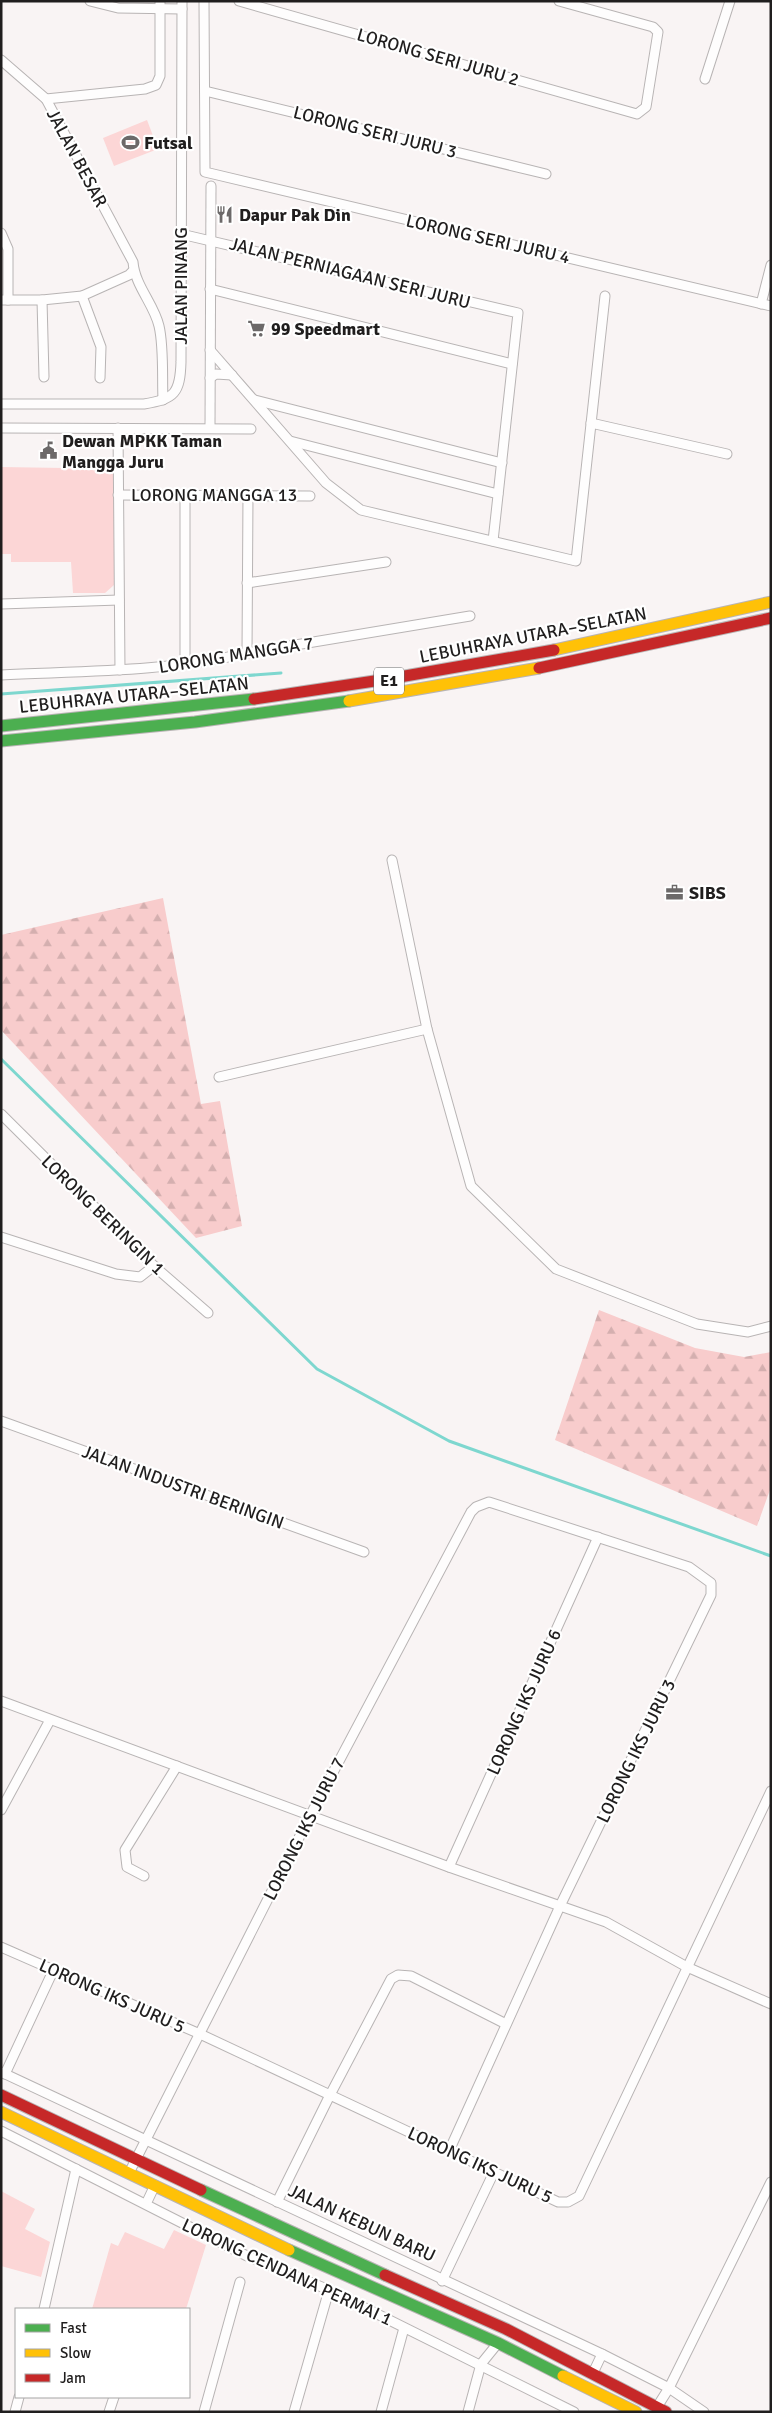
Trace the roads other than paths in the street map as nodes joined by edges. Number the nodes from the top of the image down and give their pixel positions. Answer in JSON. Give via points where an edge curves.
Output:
{"nodes":[{"id":1,"x":90,"y":1,"type":"edge"},
{"id":2,"x":204,"y":1,"type":"edge"},
{"id":3,"x":239,"y":1,"type":"edge"},
{"id":4,"x":559,"y":1,"type":"edge"},
{"id":5,"x":730,"y":1,"type":"edge"},
{"id":6,"x":160,"y":5,"type":"edge"},
{"id":7,"x":182,"y":5,"type":"edge"},
{"id":8,"x":1,"y":60,"type":"edge"},
{"id":9,"x":705,"y":79,"type":"dead end"},
{"id":10,"x":205,"y":91,"type":"junction"},
{"id":11,"x":46,"y":99,"type":"junction"},
{"id":12,"x":546,"y":174,"type":"dead end"},
{"id":13,"x":211,"y":186,"type":"dead end"},
{"id":14,"x":1,"y":233,"type":"edge"},
{"id":15,"x":181,"y":234,"type":"junction"},
{"id":16,"x":210,"y":239,"type":"junction"},
{"id":17,"x":771,"y":265,"type":"edge"},
{"id":18,"x":133,"y":270,"type":"junction"},
{"id":19,"x":210,"y":290,"type":"junction"},
{"id":20,"x":82,"y":296,"type":"junction"},
{"id":21,"x":605,"y":296,"type":"dead end"},
{"id":22,"x":4,"y":300,"type":"edge"},
{"id":23,"x":42,"y":300,"type":"junction"},
{"id":24,"x":761,"y":304,"type":"junction"},
{"id":25,"x":771,"y":306,"type":"edge"},
{"id":26,"x":210,"y":350,"type":"junction"},
{"id":27,"x":512,"y":364,"type":"junction"},
{"id":28,"x":232,"y":375,"type":"junction"},
{"id":29,"x":44,"y":377,"type":"dead end"},
{"id":30,"x":100,"y":378,"type":"dead end"},
{"id":31,"x":210,"y":378,"type":"junction"},
{"id":32,"x":163,"y":400,"type":"junction"},
{"id":33,"x":254,"y":400,"type":"junction"},
{"id":34,"x":1,"y":404,"type":"edge"},
{"id":35,"x":591,"y":423,"type":"junction"},
{"id":36,"x":1,"y":428,"type":"edge"},
{"id":37,"x":118,"y":428,"type":"junction"},
{"id":38,"x":210,"y":428,"type":"junction"},
{"id":39,"x":251,"y":429,"type":"dead end"},
{"id":40,"x":290,"y":441,"type":"junction"},
{"id":41,"x":727,"y":454,"type":"dead end"},
{"id":42,"x":502,"y":463,"type":"junction"},
{"id":43,"x":498,"y":494,"type":"junction"},
{"id":44,"x":118,"y":495,"type":"junction"},
{"id":45,"x":185,"y":495,"type":"junction"},
{"id":46,"x":248,"y":496,"type":"junction"},
{"id":47,"x":310,"y":496,"type":"dead end"},
{"id":48,"x":493,"y":541,"type":"junction"},
{"id":49,"x":386,"y":562,"type":"dead end"},
{"id":50,"x":247,"y":583,"type":"junction"},
{"id":51,"x":119,"y":600,"type":"junction"},
{"id":52,"x":771,"y":602,"type":"edge"},
{"id":53,"x":1,"y":604,"type":"edge"},
{"id":54,"x":470,"y":616,"type":"dead end"},
{"id":55,"x":771,"y":618,"type":"edge"},
{"id":56,"x":247,"y":653,"type":"junction"},
{"id":57,"x":185,"y":664,"type":"junction"},
{"id":58,"x":120,"y":670,"type":"junction"},
{"id":59,"x":1,"y":674,"type":"edge"},
{"id":60,"x":1,"y":726,"type":"edge"},
{"id":61,"x":1,"y":741,"type":"edge"},
{"id":62,"x":392,"y":860,"type":"dead end"},
{"id":63,"x":428,"y":1029,"type":"junction"},
{"id":64,"x":220,"y":1077,"type":"dead end"},
{"id":65,"x":1,"y":1114,"type":"edge"},
{"id":66,"x":1,"y":1237,"type":"edge"},
{"id":67,"x":154,"y":1266,"type":"junction"},
{"id":68,"x":208,"y":1313,"type":"dead end"},
{"id":69,"x":771,"y":1326,"type":"edge"},
{"id":70,"x":1,"y":1422,"type":"edge"},
{"id":71,"x":598,"y":1537,"type":"junction"},
{"id":72,"x":364,"y":1552,"type":"dead end"},
{"id":73,"x":1,"y":1701,"type":"edge"},
{"id":74,"x":50,"y":1720,"type":"junction"},
{"id":75,"x":176,"y":1766,"type":"junction"},
{"id":76,"x":771,"y":1791,"type":"edge"},
{"id":77,"x":1,"y":1810,"type":"edge"},
{"id":78,"x":311,"y":1814,"type":"junction"},
{"id":79,"x":449,"y":1867,"type":"junction"},
{"id":80,"x":144,"y":1876,"type":"dead end"},
{"id":81,"x":560,"y":1906,"type":"junction"},
{"id":82,"x":1,"y":1947,"type":"edge"},
{"id":83,"x":687,"y":1967,"type":"junction"},
{"id":84,"x":53,"y":1971,"type":"junction"},
{"id":85,"x":771,"y":2004,"type":"edge"},
{"id":86,"x":506,"y":2024,"type":"junction"},
{"id":87,"x":200,"y":2034,"type":"junction"},
{"id":88,"x":3,"y":2073,"type":"edge"},
{"id":89,"x":1,"y":2095,"type":"edge"},
{"id":90,"x":330,"y":2095,"type":"junction"},
{"id":91,"x":1,"y":2112,"type":"edge"},
{"id":92,"x":1,"y":2131,"type":"edge"},
{"id":93,"x":145,"y":2140,"type":"junction"},
{"id":94,"x":449,"y":2151,"type":"junction"},
{"id":95,"x":135,"y":2159,"type":"junction"},
{"id":96,"x":76,"y":2169,"type":"junction"},
{"id":97,"x":494,"y":2172,"type":"junction"},
{"id":98,"x":128,"y":2173,"type":"junction"},
{"id":99,"x":771,"y":2182,"type":"edge"},
{"id":100,"x":155,"y":2185,"type":"junction"},
{"id":101,"x":277,"y":2202,"type":"junction"},
{"id":102,"x":146,"y":2204,"type":"junction"},
{"id":103,"x":442,"y":2281,"type":"junction"},
{"id":104,"x":240,"y":2282,"type":"dead end"},
{"id":105,"x":329,"y":2290,"type":"junction"},
{"id":106,"x":44,"y":2308,"type":"edge"},
{"id":107,"x":404,"y":2328,"type":"junction"},
{"id":108,"x":498,"y":2343,"type":"junction"},
{"id":109,"x":602,"y":2354,"type":"junction"},
{"id":110,"x":481,"y":2364,"type":"junction"},
{"id":111,"x":593,"y":2373,"type":"junction"},
{"id":112,"x":669,"y":2388,"type":"junction"},
{"id":113,"x":19,"y":2398,"type":"edge"},
{"id":114,"x":114,"y":2398,"type":"edge"},
{"id":115,"x":662,"y":2409,"type":"edge"},
{"id":116,"x":15,"y":2412,"type":"edge"},
{"id":117,"x":110,"y":2412,"type":"edge"},
{"id":118,"x":204,"y":2412,"type":"edge"},
{"id":119,"x":294,"y":2412,"type":"edge"},
{"id":120,"x":381,"y":2412,"type":"edge"},
{"id":121,"x":468,"y":2412,"type":"edge"},
{"id":122,"x":574,"y":2412,"type":"edge"},
{"id":123,"x":636,"y":2412,"type":"edge"},
{"id":124,"x":704,"y":2412,"type":"edge"}],
"edges":[{"from":1,"to":6,"type":"street","via":[[118,8]]},
{"from":2,"to":10,"type":"street"},
{"from":3,"to":4,"type":"street","name":"LORONG SERI JURU 2","via":[[637,114],[646,107],[658,32],[653,27]]},
{"from":5,"to":9,"type":"street"},
{"from":6,"to":7,"type":"street"},
{"from":6,"to":11,"type":"street","via":[[160,76],[156,85]]},
{"from":7,"to":15,"type":"street","name":"JALAN PINANG"},
{"from":8,"to":11,"type":"street","name":"JALAN BESAR"},
{"from":10,"to":12,"type":"street","name":"LORONG SERI JURU 3"},
{"from":10,"to":24,"type":"street","name":"LORONG SERI JURU 4","via":[[206,172]]},
{"from":11,"to":18,"type":"street","name":"JALAN BESAR","via":[[133,262]]},
{"from":13,"to":16,"type":"street"},
{"from":14,"to":22,"type":"street","via":[[8,249]]},
{"from":15,"to":16,"type":"street","name":"JALAN PERNIAGAAN SERI JURU"},
{"from":15,"to":32,"type":"street","name":"JALAN PINANG","via":[[180,382],[174,394]]},
{"from":16,"to":19,"type":"street"},
{"from":16,"to":27,"type":"street","name":"JALAN PERNIAGAAN SERI JURU","via":[[518,313]]},
{"from":17,"to":24,"type":"street"},
{"from":18,"to":20,"type":"street","via":[[129,275]]},
{"from":18,"to":32,"type":"street","name":"JALAN BESAR","via":[[159,326]]},
{"from":19,"to":26,"type":"street"},
{"from":19,"to":27,"type":"street"},
{"from":20,"to":23,"type":"street"},
{"from":20,"to":30,"type":"street","via":[[102,347]]},
{"from":21,"to":35,"type":"street"},
{"from":22,"to":23,"type":"street"},
{"from":23,"to":29,"type":"street"},
{"from":24,"to":25,"type":"street","name":"LORONG SERI JURU 4"},
{"from":26,"to":28,"type":"street"},
{"from":26,"to":31,"type":"street"},
{"from":27,"to":42,"type":"street"},
{"from":28,"to":31,"type":"street","via":[[216,374]]},
{"from":28,"to":33,"type":"street"},
{"from":31,"to":38,"type":"street"},
{"from":32,"to":34,"type":"street","via":[[144,404]]},
{"from":33,"to":40,"type":"street"},
{"from":33,"to":42,"type":"street"},
{"from":35,"to":41,"type":"street"},
{"from":35,"to":48,"type":"street","via":[[576,562]]},
{"from":36,"to":37,"type":"street"},
{"from":37,"to":38,"type":"street"},
{"from":37,"to":44,"type":"street"},
{"from":38,"to":39,"type":"street"},
{"from":40,"to":43,"type":"street"},
{"from":40,"to":48,"type":"street","via":[[326,483],[361,510]]},
{"from":42,"to":43,"type":"street"},
{"from":43,"to":48,"type":"street"},
{"from":44,"to":45,"type":"street","name":"LORONG MANGGA 13"},
{"from":44,"to":51,"type":"street"},
{"from":45,"to":46,"type":"street","name":"LORONG MANGGA 13"},
{"from":45,"to":57,"type":"street"},
{"from":46,"to":47,"type":"street","name":"LORONG MANGGA 13"},
{"from":46,"to":50,"type":"street"},
{"from":49,"to":50,"type":"street"},
{"from":50,"to":56,"type":"street"},
{"from":51,"to":53,"type":"street"},
{"from":51,"to":58,"type":"street"},
{"from":52,"to":60,"type":"main road","name":"LEBUHRAYA UTARA–SELATAN","number":"E1","via":[[608,639],[372,683],[206,707]]},
{"from":54,"to":56,"type":"street","name":"LORONG MANGGA 7"},
{"from":55,"to":61,"type":"main road","name":"LEBUHRAYA UTARA–SELATAN","number":"E1","via":[[551,666],[398,694],[232,719]]},
{"from":56,"to":57,"type":"street","name":"LORONG MANGGA 7"},
{"from":57,"to":58,"type":"street","name":"LORONG MANGGA 7"},
{"from":58,"to":59,"type":"street","name":"LORONG MANGGA 7"},
{"from":62,"to":63,"type":"street"},
{"from":63,"to":64,"type":"street"},
{"from":63,"to":69,"type":"street","via":[[472,1186],[556,1269],[697,1324],[748,1332]]},
{"from":65,"to":67,"type":"street","name":"LORONG BERINGIN 1"},
{"from":66,"to":67,"type":"street","via":[[116,1274],[140,1277]]},
{"from":67,"to":68,"type":"street","name":"LORONG BERINGIN 1"},
{"from":70,"to":72,"type":"street","name":"JALAN INDUSTRI BERINGIN"},
{"from":71,"to":78,"type":"street","name":"LORONG IKS JURU 7","via":[[495,1502],[481,1504],[471,1512]]},
{"from":71,"to":79,"type":"street","name":"LORONG IKS JURU 6"},
{"from":71,"to":81,"type":"street","name":"LORONG IKS JURU 3","via":[[688,1568],[711,1583],[711,1595]]},
{"from":73,"to":74,"type":"street"},
{"from":74,"to":75,"type":"street"},
{"from":74,"to":77,"type":"street"},
{"from":75,"to":78,"type":"street"},
{"from":75,"to":80,"type":"street","via":[[125,1850],[127,1867]]},
{"from":76,"to":83,"type":"street","name":"LORONG IKS JURU 5"},
{"from":78,"to":79,"type":"street"},
{"from":78,"to":87,"type":"street","name":"LORONG IKS JURU 7"},
{"from":79,"to":81,"type":"street"},
{"from":81,"to":83,"type":"street","via":[[606,1922]]},
{"from":81,"to":86,"type":"street","name":"LORONG IKS JURU 3"},
{"from":82,"to":84,"type":"street","name":"LORONG IKS JURU 5"},
{"from":83,"to":85,"type":"street"},
{"from":83,"to":97,"type":"street","name":"LORONG IKS JURU 5","via":[[580,2196],[568,2202],[558,2202]]},
{"from":84,"to":87,"type":"street","name":"LORONG IKS JURU 5"},
{"from":84,"to":88,"type":"street"},
{"from":86,"to":90,"type":"street","via":[[411,1976],[398,1975],[391,1979]]},
{"from":86,"to":94,"type":"street","name":"LORONG IKS JURU 3"},
{"from":87,"to":90,"type":"street","name":"LORONG IKS JURU 5"},
{"from":87,"to":93,"type":"street","name":"LORONG IKS JURU 7"},
{"from":88,"to":93,"type":"street","name":"JALAN KEBUN BARU"},
{"from":89,"to":95,"type":"main road","name":"JALAN KEBUN BARU"},
{"from":90,"to":94,"type":"street","name":"LORONG IKS JURU 5"},
{"from":90,"to":101,"type":"street"},
{"from":91,"to":98,"type":"main road"},
{"from":92,"to":96,"type":"street","name":"LORONG CENDANA PERMAI 1"},
{"from":93,"to":95,"type":"street","name":"LORONG IKS JURU 7"},
{"from":93,"to":101,"type":"street","name":"JALAN KEBUN BARU"},
{"from":94,"to":97,"type":"street","name":"LORONG IKS JURU 5"},
{"from":95,"to":98,"type":"street","name":"LORONG IKS JURU 7"},
{"from":95,"to":111,"type":"main road","name":"JALAN KEBUN BARU","via":[[506,2329]]},
{"from":96,"to":102,"type":"street","name":"LORONG CENDANA PERMAI 1"},
{"from":96,"to":106,"type":"street"},
{"from":97,"to":103,"type":"street"},
{"from":98,"to":100,"type":"main road"},
{"from":99,"to":112,"type":"street"},
{"from":100,"to":102,"type":"street"},
{"from":100,"to":108,"type":"main road","via":[[317,2263]]},
{"from":101,"to":103,"type":"street","name":"JALAN KEBUN BARU"},
{"from":102,"to":105,"type":"street","name":"LORONG CENDANA PERMAI 1","via":[[248,2256]]},
{"from":103,"to":109,"type":"street","name":"JALAN KEBUN BARU"},
{"from":104,"to":118,"type":"street"},
{"from":105,"to":107,"type":"street","name":"LORONG CENDANA PERMAI 1"},
{"from":105,"to":119,"type":"street"},
{"from":107,"to":110,"type":"street","name":"LORONG CENDANA PERMAI 1"},
{"from":107,"to":120,"type":"street"},
{"from":108,"to":110,"type":"street"},
{"from":108,"to":123,"type":"main road"},
{"from":109,"to":111,"type":"street"},
{"from":109,"to":112,"type":"street","name":"JALAN KEBUN BARU"},
{"from":110,"to":121,"type":"street"},
{"from":110,"to":122,"type":"street","name":"LORONG CENDANA PERMAI 1"},
{"from":111,"to":115,"type":"main road","name":"JALAN KEBUN BARU"},
{"from":112,"to":115,"type":"street"},
{"from":112,"to":124,"type":"street","name":"JALAN KEBUN BARU"},
{"from":113,"to":116,"type":"street"},
{"from":114,"to":117,"type":"street"}]}
